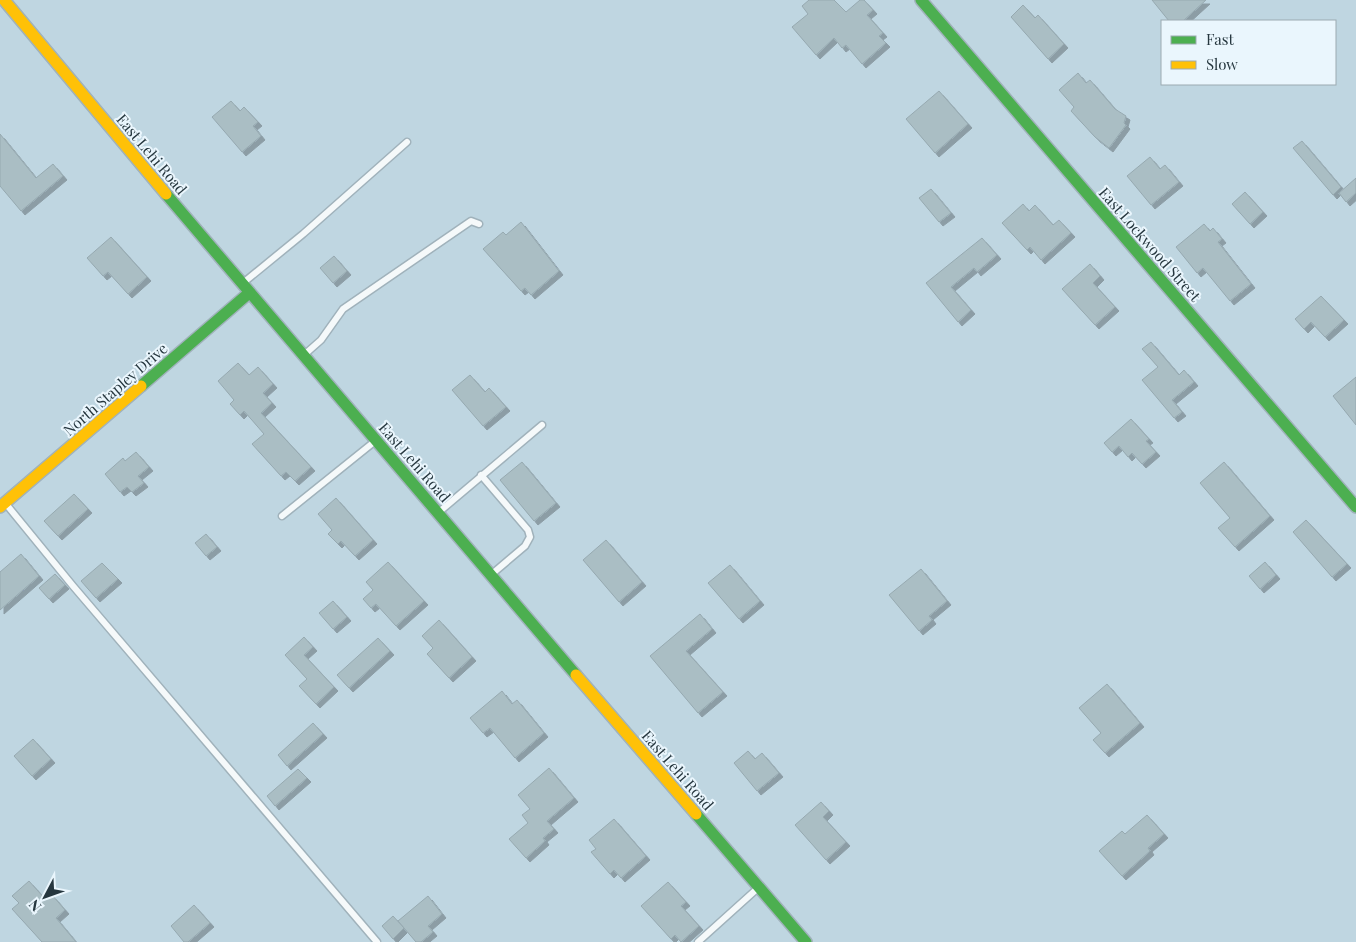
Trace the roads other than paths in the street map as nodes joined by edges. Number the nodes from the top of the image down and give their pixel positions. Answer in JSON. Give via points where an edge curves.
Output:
{"nodes":[{"id":1,"x":4,"y":0,"type":"edge"},
{"id":2,"x":922,"y":0,"type":"edge"},
{"id":3,"x":407,"y":142,"type":"dead end"},
{"id":4,"x":479,"y":224,"type":"dead end"},
{"id":5,"x":246,"y":289,"type":"junction"},
{"id":6,"x":303,"y":356,"type":"junction"},
{"id":7,"x":542,"y":425,"type":"dead end"},
{"id":8,"x":376,"y":440,"type":"junction"},
{"id":9,"x":481,"y":475,"type":"junction"},
{"id":10,"x":2,"y":505,"type":"edge"},
{"id":11,"x":1356,"y":507,"type":"edge"},
{"id":12,"x":438,"y":513,"type":"junction"},
{"id":13,"x":282,"y":516,"type":"dead end"},
{"id":14,"x":491,"y":575,"type":"junction"},
{"id":15,"x":759,"y":888,"type":"junction"},
{"id":16,"x":377,"y":942,"type":"edge"},
{"id":17,"x":698,"y":942,"type":"edge"},
{"id":18,"x":806,"y":942,"type":"edge"}],
"edges":[{"from":1,"to":5,"type":"street","name":"East Lehi Road"},
{"from":2,"to":11,"type":"street","name":"East Lockwood Street"},
{"from":3,"to":5,"type":"lane"},
{"from":4,"to":6,"type":"lane","via":[[472,221],[343,309],[322,340]]},
{"from":5,"to":6,"type":"street","name":"East Lehi Road"},
{"from":5,"to":10,"type":"street","name":"North Stapley Drive"},
{"from":6,"to":8,"type":"street","name":"East Lehi Road"},
{"from":7,"to":9,"type":"lane"},
{"from":8,"to":12,"type":"street","name":"East Lehi Road"},
{"from":8,"to":13,"type":"lane"},
{"from":9,"to":12,"type":"lane"},
{"from":9,"to":14,"type":"lane","via":[[528,530],[530,537],[525,546]]},
{"from":10,"to":16,"type":"lane"},
{"from":12,"to":14,"type":"street","name":"East Lehi Road"},
{"from":14,"to":15,"type":"street","name":"East Lehi Road"},
{"from":15,"to":17,"type":"lane"},
{"from":15,"to":18,"type":"street","name":"East Lehi Road"}]}
